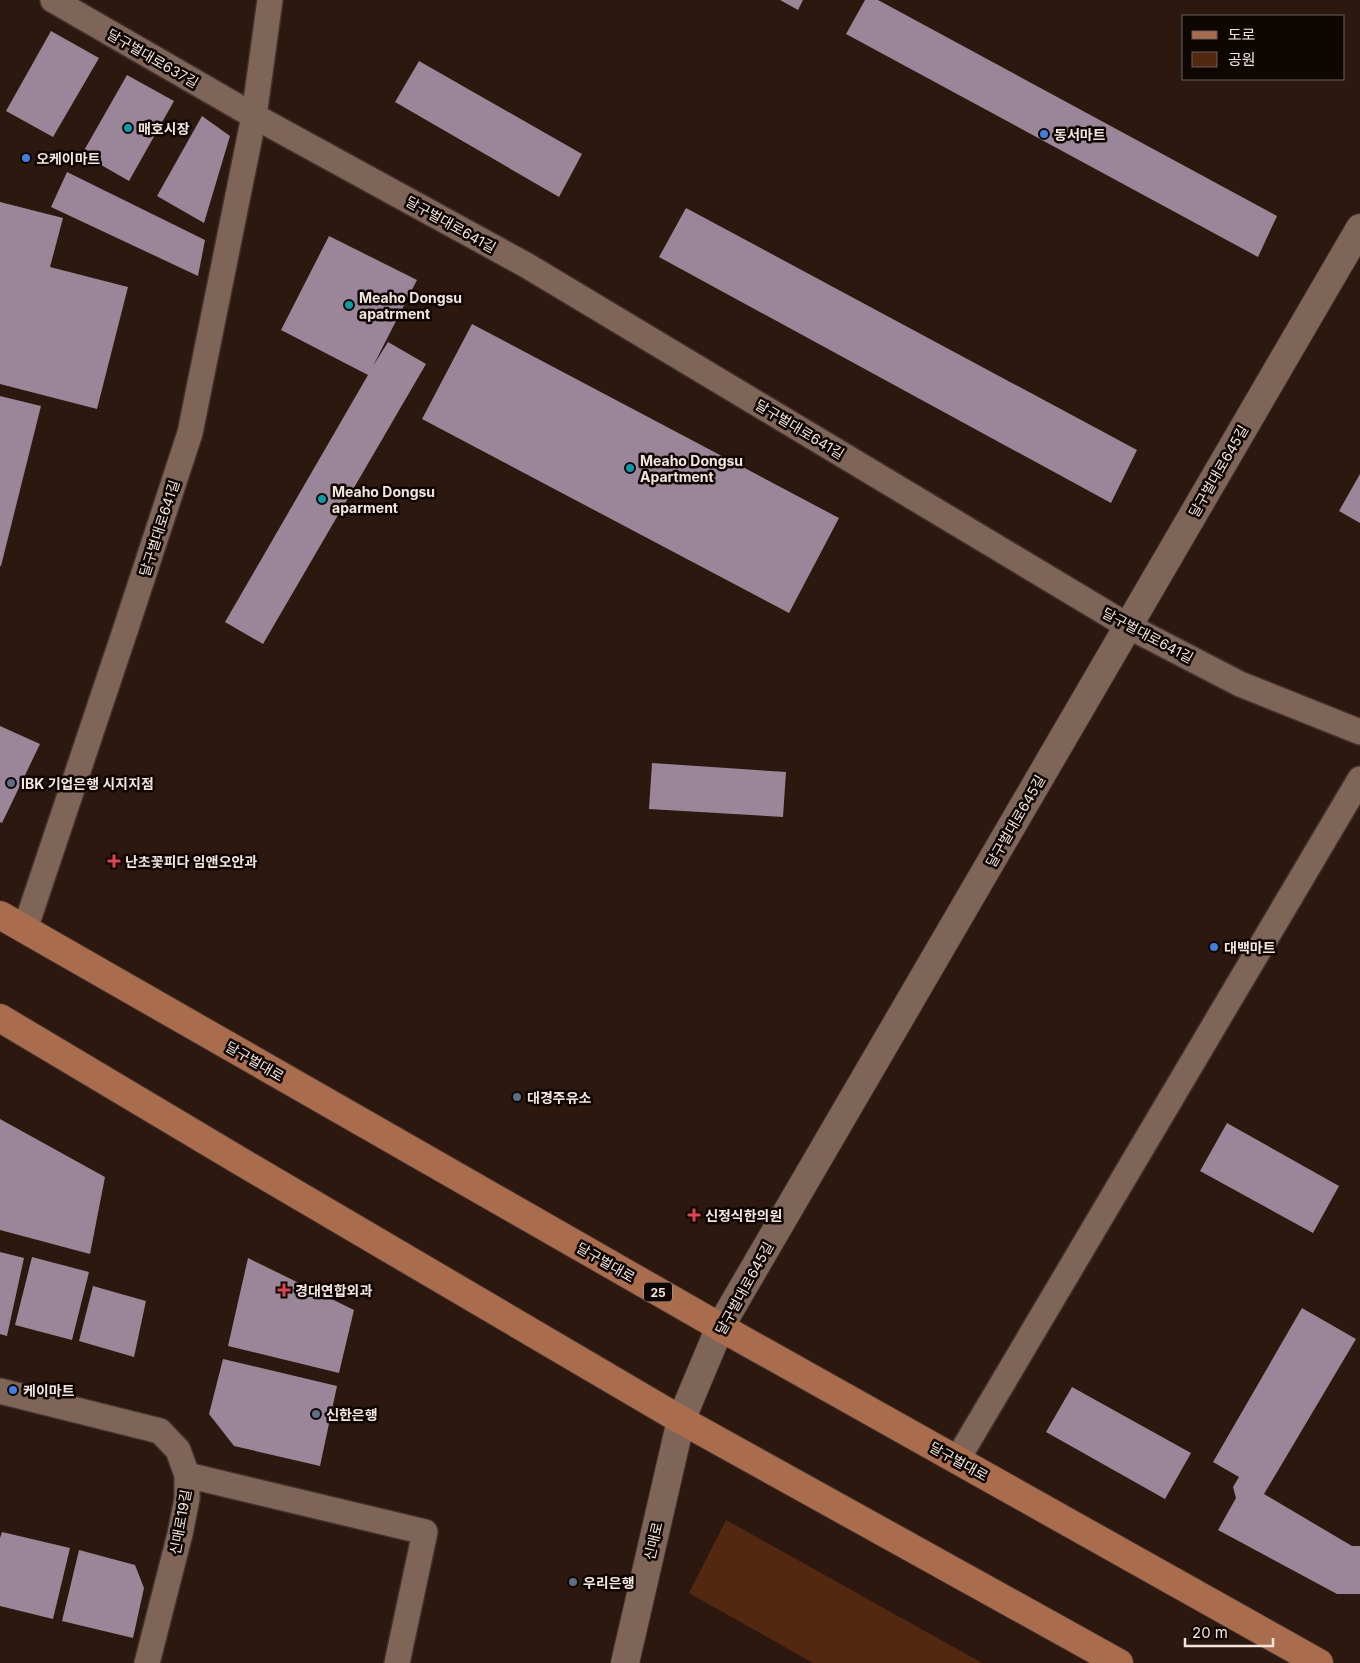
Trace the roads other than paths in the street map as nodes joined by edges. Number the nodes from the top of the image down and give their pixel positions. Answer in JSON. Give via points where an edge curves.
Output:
{"nodes":[{"id":1,"x":53,"y":0,"type":"edge"},
{"id":2,"x":270,"y":0,"type":"edge"},
{"id":3,"x":254,"y":116,"type":"junction"},
{"id":4,"x":1360,"y":228,"type":"edge"},
{"id":5,"x":1128,"y":626,"type":"junction"},
{"id":6,"x":1356,"y":731,"type":"edge"},
{"id":7,"x":1360,"y":779,"type":"edge"},
{"id":8,"x":0,"y":915,"type":"edge"},
{"id":9,"x":25,"y":929,"type":"junction"},
{"id":10,"x":0,"y":1018,"type":"edge"},
{"id":11,"x":720,"y":1327,"type":"junction"},
{"id":12,"x":0,"y":1391,"type":"edge"},
{"id":13,"x":681,"y":1420,"type":"junction"},
{"id":14,"x":957,"y":1460,"type":"junction"},
{"id":15,"x":187,"y":1475,"type":"junction"},
{"id":16,"x":147,"y":1663,"type":"edge"},
{"id":17,"x":397,"y":1663,"type":"edge"},
{"id":18,"x":625,"y":1663,"type":"edge"},
{"id":19,"x":1118,"y":1663,"type":"edge"},
{"id":20,"x":1320,"y":1663,"type":"edge"}],
"edges":[{"from":1,"to":3,"type":"street","name":"달구벌대로637길"},
{"from":2,"to":3,"type":"street","name":"달구벌대로641길"},
{"from":3,"to":5,"type":"street","name":"달구벌대로641길","via":[[526,265]]},
{"from":3,"to":9,"type":"street","name":"달구벌대로641길","via":[[190,433]]},
{"from":4,"to":5,"type":"street","name":"달구벌대로645길"},
{"from":5,"to":6,"type":"street","name":"달구벌대로641길","via":[[1240,684]]},
{"from":5,"to":11,"type":"street","name":"달구벌대로645길"},
{"from":7,"to":14,"type":"street"},
{"from":8,"to":9,"type":"main road","name":"달구벌대로","number":"25"},
{"from":9,"to":11,"type":"main road","name":"달구벌대로","number":"25"},
{"from":10,"to":13,"type":"main road"},
{"from":11,"to":13,"type":"street","name":"달구벌대로645길"},
{"from":11,"to":14,"type":"main road","name":"달구벌대로","number":"25"},
{"from":12,"to":15,"type":"street","name":"신매로19길","via":[[160,1431],[178,1450]]},
{"from":13,"to":18,"type":"street","name":"신매로"},
{"from":13,"to":19,"type":"main road"},
{"from":14,"to":20,"type":"main road","name":"달구벌대로","number":"25"},
{"from":15,"to":16,"type":"street","name":"신매로19길","via":[[180,1534]]},
{"from":15,"to":17,"type":"street","via":[[425,1532]]}]}
